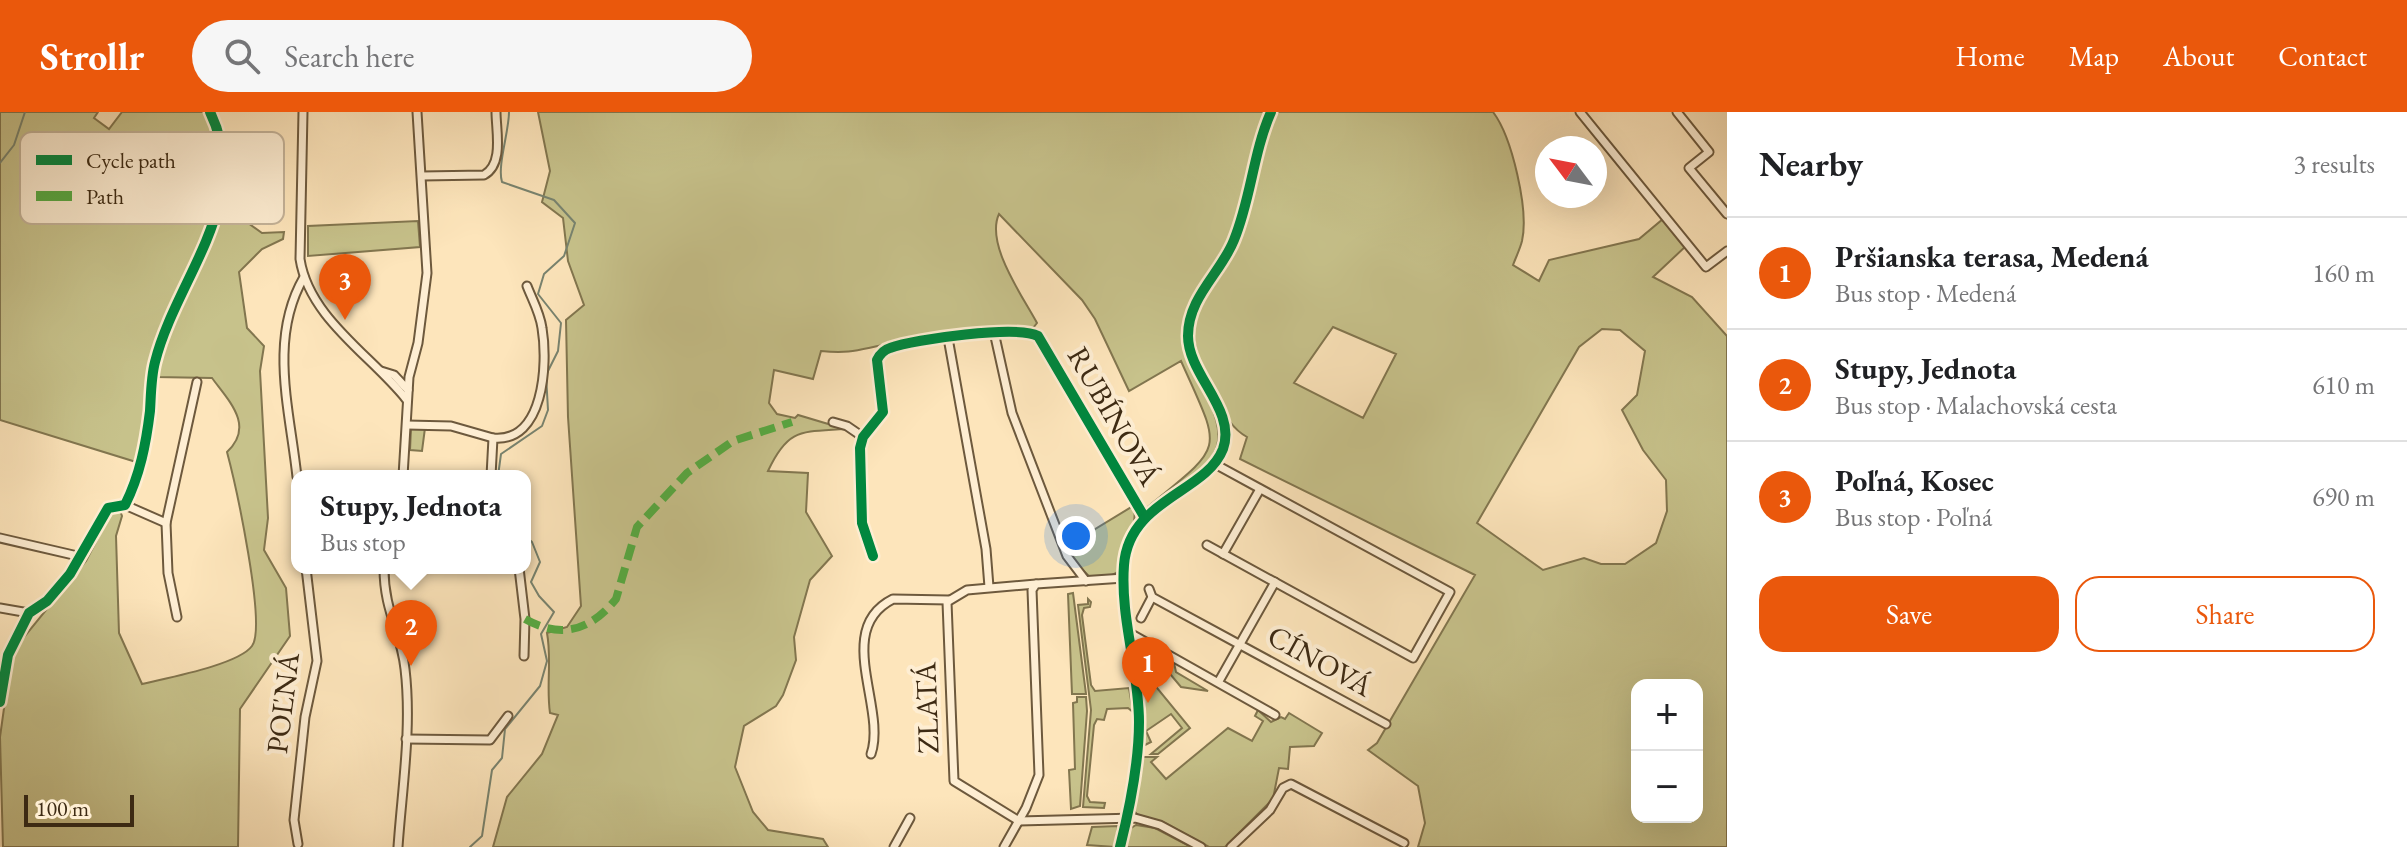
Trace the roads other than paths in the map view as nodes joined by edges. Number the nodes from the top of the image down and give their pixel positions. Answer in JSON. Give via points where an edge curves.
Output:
{"nodes":[{"id":1,"x":210,"y":112,"type":"edge"},
{"id":2,"x":303,"y":112,"type":"edge"},
{"id":3,"x":417,"y":112,"type":"edge"},
{"id":4,"x":496,"y":112,"type":"edge"},
{"id":5,"x":1271,"y":112,"type":"edge"},
{"id":6,"x":1580,"y":112,"type":"edge"},
{"id":7,"x":1677,"y":112,"type":"edge"},
{"id":8,"x":216,"y":132,"type":"edge"},
{"id":9,"x":422,"y":176,"type":"junction"},
{"id":10,"x":1727,"y":214,"type":"edge"},
{"id":11,"x":213,"y":224,"type":"edge"},
{"id":12,"x":1727,"y":251,"type":"edge"},
{"id":13,"x":304,"y":277,"type":"junction"},
{"id":14,"x":527,"y":286,"type":"dead end"},
{"id":15,"x":994,"y":332,"type":"junction"},
{"id":16,"x":948,"y":338,"type":"junction"},
{"id":17,"x":402,"y":378,"type":"junction"},
{"id":18,"x":197,"y":382,"type":"dead end"},
{"id":19,"x":833,"y":422,"type":"dead end"},
{"id":20,"x":407,"y":425,"type":"junction"},
{"id":21,"x":863,"y":437,"type":"junction"},
{"id":22,"x":493,"y":438,"type":"junction"},
{"id":23,"x":1213,"y":463,"type":"junction"},
{"id":24,"x":296,"y":470,"type":"edge"},
{"id":25,"x":403,"y":470,"type":"edge"},
{"id":26,"x":491,"y":470,"type":"edge"},
{"id":27,"x":1260,"y":489,"type":"junction"},
{"id":28,"x":125,"y":505,"type":"junction"},
{"id":29,"x":1145,"y":518,"type":"junction"},
{"id":30,"x":166,"y":523,"type":"junction"},
{"id":31,"x":0,"y":538,"type":"edge"},
{"id":32,"x":1207,"y":545,"type":"dead end"},
{"id":33,"x":1223,"y":554,"type":"junction"},
{"id":34,"x":873,"y":556,"type":"dead end"},
{"id":35,"x":82,"y":557,"type":"junction"},
{"id":36,"x":307,"y":574,"type":"edge"},
{"id":37,"x":384,"y":574,"type":"edge"},
{"id":38,"x":520,"y":574,"type":"edge"},
{"id":39,"x":1124,"y":578,"type":"junction"},
{"id":40,"x":1086,"y":581,"type":"junction"},
{"id":41,"x":1275,"y":582,"type":"junction"},
{"id":42,"x":1036,"y":584,"type":"junction"},
{"id":43,"x":989,"y":587,"type":"junction"},
{"id":44,"x":949,"y":600,"type":"junction"},
{"id":45,"x":0,"y":608,"type":"edge"},
{"id":46,"x":29,"y":613,"type":"junction"},
{"id":47,"x":177,"y":617,"type":"dead end"},
{"id":48,"x":1141,"y":618,"type":"dead end"},
{"id":49,"x":1128,"y":632,"type":"junction"},
{"id":50,"x":1240,"y":645,"type":"junction"},
{"id":51,"x":524,"y":656,"type":"dead end"},
{"id":52,"x":1219,"y":681,"type":"junction"},
{"id":53,"x":1,"y":686,"type":"edge"},
{"id":54,"x":0,"y":702,"type":"edge"},
{"id":55,"x":1381,"y":711,"type":"dead end"},
{"id":56,"x":1275,"y":715,"type":"dead end"},
{"id":57,"x":508,"y":716,"type":"dead end"},
{"id":58,"x":1377,"y":719,"type":"junction"},
{"id":59,"x":1386,"y":724,"type":"dead end"},
{"id":60,"x":406,"y":739,"type":"junction"},
{"id":61,"x":871,"y":754,"type":"dead end"},
{"id":62,"x":910,"y":818,"type":"dead end"},
{"id":63,"x":1126,"y":818,"type":"junction"},
{"id":64,"x":1019,"y":821,"type":"junction"},
{"id":65,"x":1404,"y":843,"type":"dead end"},
{"id":66,"x":298,"y":844,"type":"dead end"},
{"id":67,"x":398,"y":847,"type":"edge"},
{"id":68,"x":894,"y":847,"type":"edge"},
{"id":69,"x":1004,"y":847,"type":"edge"},
{"id":70,"x":1120,"y":847,"type":"edge"},
{"id":71,"x":1201,"y":847,"type":"edge"},
{"id":72,"x":1231,"y":847,"type":"edge"}],
"edges":[{"from":1,"to":8,"type":"street"},
{"from":2,"to":13,"type":"street"},
{"from":3,"to":9,"type":"street"},
{"from":4,"to":9,"type":"street","via":[[496,158],[490,172]]},
{"from":5,"to":23,"type":"street","via":[[1236,236],[1190,318],[1191,355],[1225,430],[1222,450]]},
{"from":6,"to":12,"type":"street","via":[[1706,267]]},
{"from":7,"to":10,"type":"street","via":[[1709,152],[1689,168]]},
{"from":9,"to":17,"type":"street","via":[[427,273],[418,343]]},
{"from":11,"to":28,"type":"street","via":[[155,359],[145,447]]},
{"from":13,"to":17,"type":"street","via":[[312,295],[367,359],[380,371]]},
{"from":13,"to":24,"type":"street","via":[[289,312],[284,364]]},
{"from":14,"to":22,"type":"street","via":[[543,332],[536,409],[522,431]]},
{"from":15,"to":16,"type":"street","name":"RUBÍNOVÁ"},
{"from":15,"to":29,"type":"street","name":"RUBÍNOVÁ","via":[[1022,330],[1043,341]]},
{"from":15,"to":40,"type":"street","via":[[1012,413],[1067,556]]},
{"from":16,"to":21,"type":"street","name":"RUBÍNOVÁ","via":[[882,352],[876,364],[883,412]]},
{"from":16,"to":43,"type":"street"},
{"from":17,"to":20,"type":"street"},
{"from":18,"to":30,"type":"street"},
{"from":19,"to":21,"type":"street"},
{"from":20,"to":22,"type":"street","via":[[451,426]]},
{"from":20,"to":25,"type":"street"},
{"from":21,"to":34,"type":"street","via":[[862,523]]},
{"from":22,"to":26,"type":"street"},
{"from":23,"to":27,"type":"street"},
{"from":23,"to":29,"type":"street"},
{"from":27,"to":33,"type":"street"},
{"from":27,"to":41,"type":"street","via":[[1450,592],[1413,658]]},
{"from":28,"to":30,"type":"street"},
{"from":28,"to":35,"type":"street","via":[[108,508]]},
{"from":29,"to":39,"type":"street","via":[[1128,545]]},
{"from":30,"to":47,"type":"street"},
{"from":31,"to":35,"type":"street"},
{"from":32,"to":33,"type":"street"},
{"from":33,"to":41,"type":"street"},
{"from":35,"to":46,"type":"street","via":[[53,595]]},
{"from":36,"to":66,"type":"street","name":"POĽNÁ","via":[[317,661],[303,732],[294,820]]},
{"from":37,"to":60,"type":"street","via":[[386,606],[405,665]]},
{"from":38,"to":51,"type":"street"},
{"from":39,"to":40,"type":"street"},
{"from":39,"to":49,"type":"street"},
{"from":40,"to":42,"type":"street"},
{"from":41,"to":50,"type":"street","name":"CÍNOVÁ"},
{"from":42,"to":43,"type":"street"},
{"from":42,"to":64,"type":"street","via":[[1031,592],[1039,775]]},
{"from":43,"to":44,"type":"street"},
{"from":44,"to":61,"type":"street","via":[[893,599],[872,619],[863,663],[876,726]]},
{"from":44,"to":64,"type":"street","name":"ZLATÁ","via":[[953,775],[959,787]]},
{"from":45,"to":46,"type":"street"},
{"from":46,"to":53,"type":"street","via":[[11,647]]},
{"from":48,"to":50,"type":"street","name":"CÍNOVÁ","via":[[1151,593]]},
{"from":49,"to":52,"type":"street"},
{"from":49,"to":63,"type":"street","via":[[1139,722]]},
{"from":50,"to":52,"type":"street","name":"CÍNOVÁ"},
{"from":50,"to":58,"type":"street","name":"CÍNOVÁ"},
{"from":52,"to":56,"type":"street"},
{"from":53,"to":54,"type":"street"},
{"from":55,"to":58,"type":"street","name":"CÍNOVÁ"},
{"from":57,"to":60,"type":"street","via":[[490,740]]},
{"from":58,"to":59,"type":"street","name":"CÍNOVÁ"},
{"from":60,"to":67,"type":"street"},
{"from":62,"to":68,"type":"street"},
{"from":63,"to":64,"type":"street"},
{"from":63,"to":70,"type":"street"},
{"from":63,"to":71,"type":"street","via":[[1160,825]]},
{"from":64,"to":69,"type":"street"},
{"from":65,"to":72,"type":"street","via":[[1307,790],[1285,785],[1270,810]]}]}
